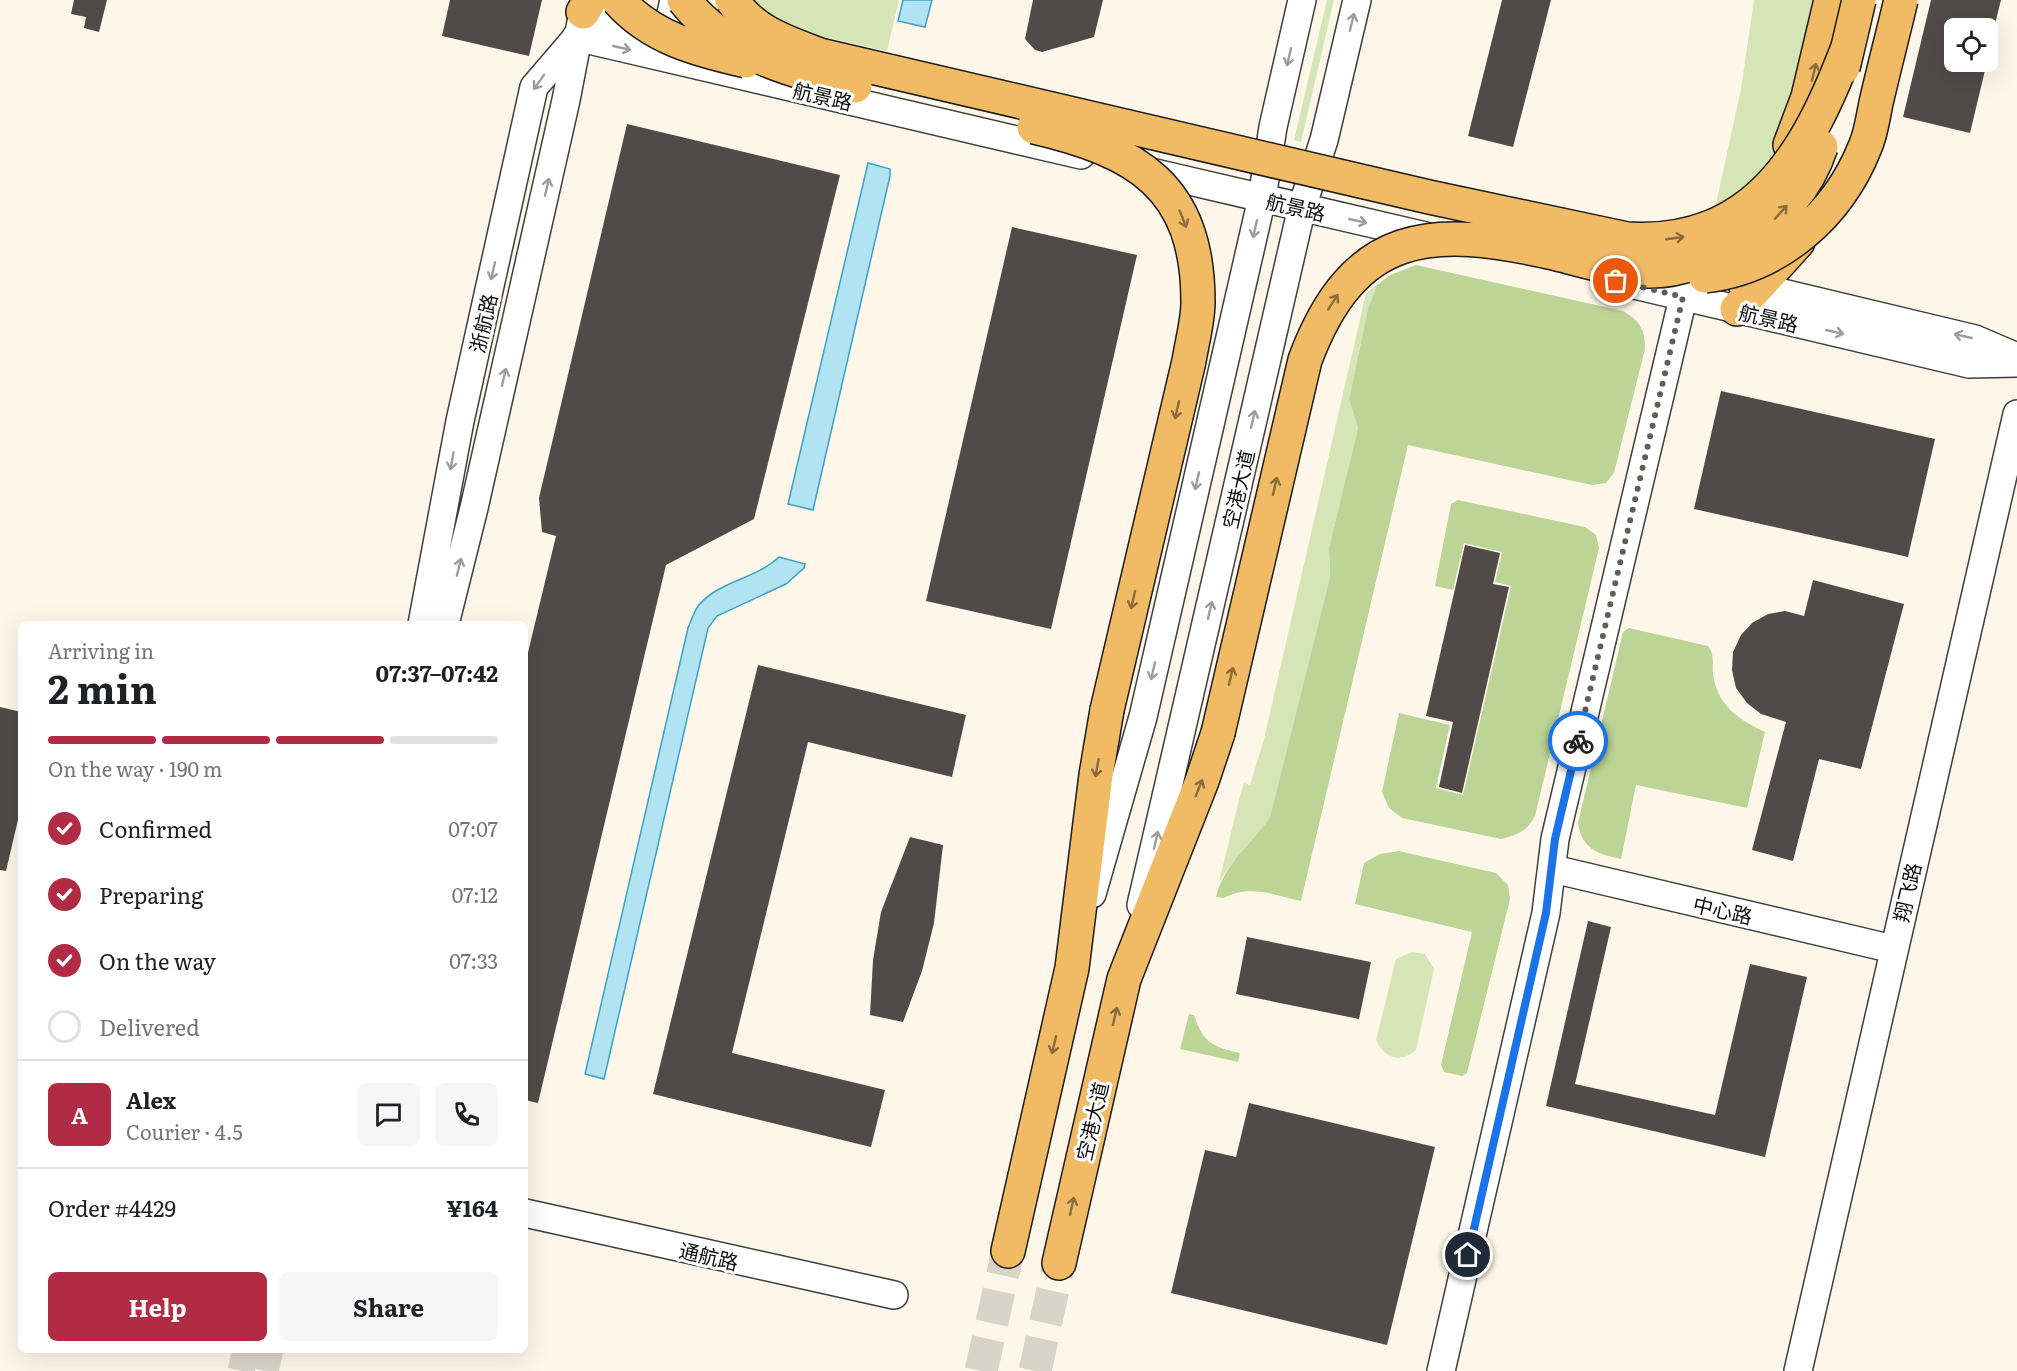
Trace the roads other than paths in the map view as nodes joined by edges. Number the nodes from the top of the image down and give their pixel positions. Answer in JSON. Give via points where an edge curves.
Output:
{"nodes":[{"id":1,"x":618,"y":0,"type":"edge"},
{"id":2,"x":674,"y":0,"type":"edge"},
{"id":3,"x":684,"y":0,"type":"edge"},
{"id":4,"x":696,"y":0,"type":"edge"},
{"id":5,"x":732,"y":0,"type":"edge"},
{"id":6,"x":1302,"y":0,"type":"edge"},
{"id":7,"x":1358,"y":0,"type":"edge"},
{"id":8,"x":1831,"y":0,"type":"edge"},
{"id":9,"x":1859,"y":0,"type":"edge"},
{"id":10,"x":1886,"y":0,"type":"edge"},
{"id":11,"x":1901,"y":0,"type":"edge"},
{"id":12,"x":584,"y":12,"type":"edge"},
{"id":13,"x":667,"y":31,"type":"junction"},
{"id":14,"x":1848,"y":47,"type":"junction"},
{"id":15,"x":696,"y":52,"type":"junction"},
{"id":16,"x":667,"y":58,"type":"junction"},
{"id":17,"x":805,"y":75,"type":"junction"},
{"id":18,"x":1263,"y":185,"type":"junction"},
{"id":19,"x":1305,"y":195,"type":"junction"},
{"id":20,"x":1653,"y":272,"type":"junction"},
{"id":21,"x":1686,"y":284,"type":"junction"},
{"id":22,"x":1747,"y":298,"type":"junction"},
{"id":23,"x":2017,"y":357,"type":"edge"},
{"id":24,"x":2017,"y":363,"type":"edge"},
{"id":25,"x":2017,"y":414,"type":"edge"},
{"id":26,"x":423,"y":621,"type":"edge"},
{"id":27,"x":446,"y":621,"type":"edge"},
{"id":28,"x":1553,"y":869,"type":"junction"},
{"id":29,"x":1893,"y":948,"type":"junction"},
{"id":30,"x":1072,"y":968,"type":"junction"},
{"id":31,"x":1124,"y":979,"type":"junction"},
{"id":32,"x":528,"y":1214,"type":"edge"},
{"id":33,"x":1008,"y":1251,"type":"tunnel mouth"},
{"id":34,"x":1059,"y":1263,"type":"tunnel mouth"},
{"id":35,"x":894,"y":1295,"type":"dead end"},
{"id":36,"x":1441,"y":1371,"type":"edge"},
{"id":37,"x":1798,"y":1371,"type":"edge"}],
"edges":[{"from":1,"to":17,"type":"main road","bridge":true,"via":[[651,30],[679,42],[708,53]]},
{"from":2,"to":13,"type":"street"},
{"from":3,"to":17,"type":"main road","bridge":true,"via":[[698,19],[723,37]]},
{"from":4,"to":15,"type":"street"},
{"from":5,"to":14,"type":"main road","one_way":true,"bridge":true,"via":[[770,36],[820,55],[1429,197],[1653,240],[1706,230],[1751,205],[1774,185],[1807,140]]},
{"from":6,"to":18,"type":"street","name":"空港大道","one_way":true},
{"from":19,"to":7,"type":"street","name":"空港大道","one_way":true,"via":[[1324,140]]},
{"from":21,"to":8,"type":"main road","one_way":true,"via":[[1758,203],[1790,148],[1808,97]]},
{"from":9,"to":14,"type":"main road","bridge":true},
{"from":10,"to":22,"type":"main road","via":[[1854,134],[1833,190],[1796,244]]},
{"from":11,"to":20,"type":"main road","name":"空港大道","bridge":true,"via":[[1866,147],[1846,184],[1815,225],[1781,249],[1720,274],[1694,277]]},
{"from":12,"to":13,"type":"street","name":"航景路"},
{"from":12,"to":16,"type":"street","name":"航景路","one_way":true},
{"from":12,"to":26,"type":"street","name":"浙航路","one_way":true,"via":[[534,87],[459,422]]},
{"from":27,"to":12,"type":"street","name":"浙航路","one_way":true},
{"from":13,"to":15,"type":"street","name":"航景路"},
{"from":13,"to":16,"type":"street"},
{"from":20,"to":14,"type":"main road","one_way":true,"bridge":true,"via":[[1718,254],[1776,219],[1799,191],[1819,153]]},
{"from":15,"to":16,"type":"street","name":"航景路"},
{"from":15,"to":18,"type":"street","name":"航景路"},
{"from":17,"to":30,"type":"main road","name":"空港大道","one_way":true,"bridge":true,"via":[[1063,134],[1109,150],[1136,164],[1159,184],[1179,208],[1192,245],[1198,304],[1189,361],[1107,710]]},
{"from":18,"to":19,"type":"street","name":"航景路"},
{"from":18,"to":30,"type":"street","name":"空港大道","one_way":true,"via":[[1143,717]]},
{"from":19,"to":21,"type":"street","name":"航景路"},
{"from":31,"to":19,"type":"street","name":"空港大道","one_way":true},
{"from":31,"to":20,"type":"main road","name":"空港大道","one_way":true,"bridge":true,"via":[[1218,733],[1305,360],[1318,326],[1338,295],[1385,253],[1414,242],[1450,237],[1504,242]]},
{"from":21,"to":22,"type":"street","name":"航景路"},
{"from":21,"to":28,"type":"street","via":[[1555,839]]},
{"from":23,"to":22,"type":"street","name":"航景路","one_way":true,"via":[[1975,339]]},
{"from":22,"to":24,"type":"street","name":"航景路","one_way":true,"via":[[1969,364]]},
{"from":25,"to":29,"type":"street","name":"翔飞路"},
{"from":28,"to":29,"type":"street","name":"中心路"},
{"from":28,"to":36,"type":"street"},
{"from":29,"to":37,"type":"street","name":"翔飞路"},
{"from":30,"to":33,"type":"main road","name":"空港大道","one_way":true},
{"from":34,"to":31,"type":"main road","name":"空港大道","one_way":true},
{"from":32,"to":35,"type":"street","name":"通航路"}]}
